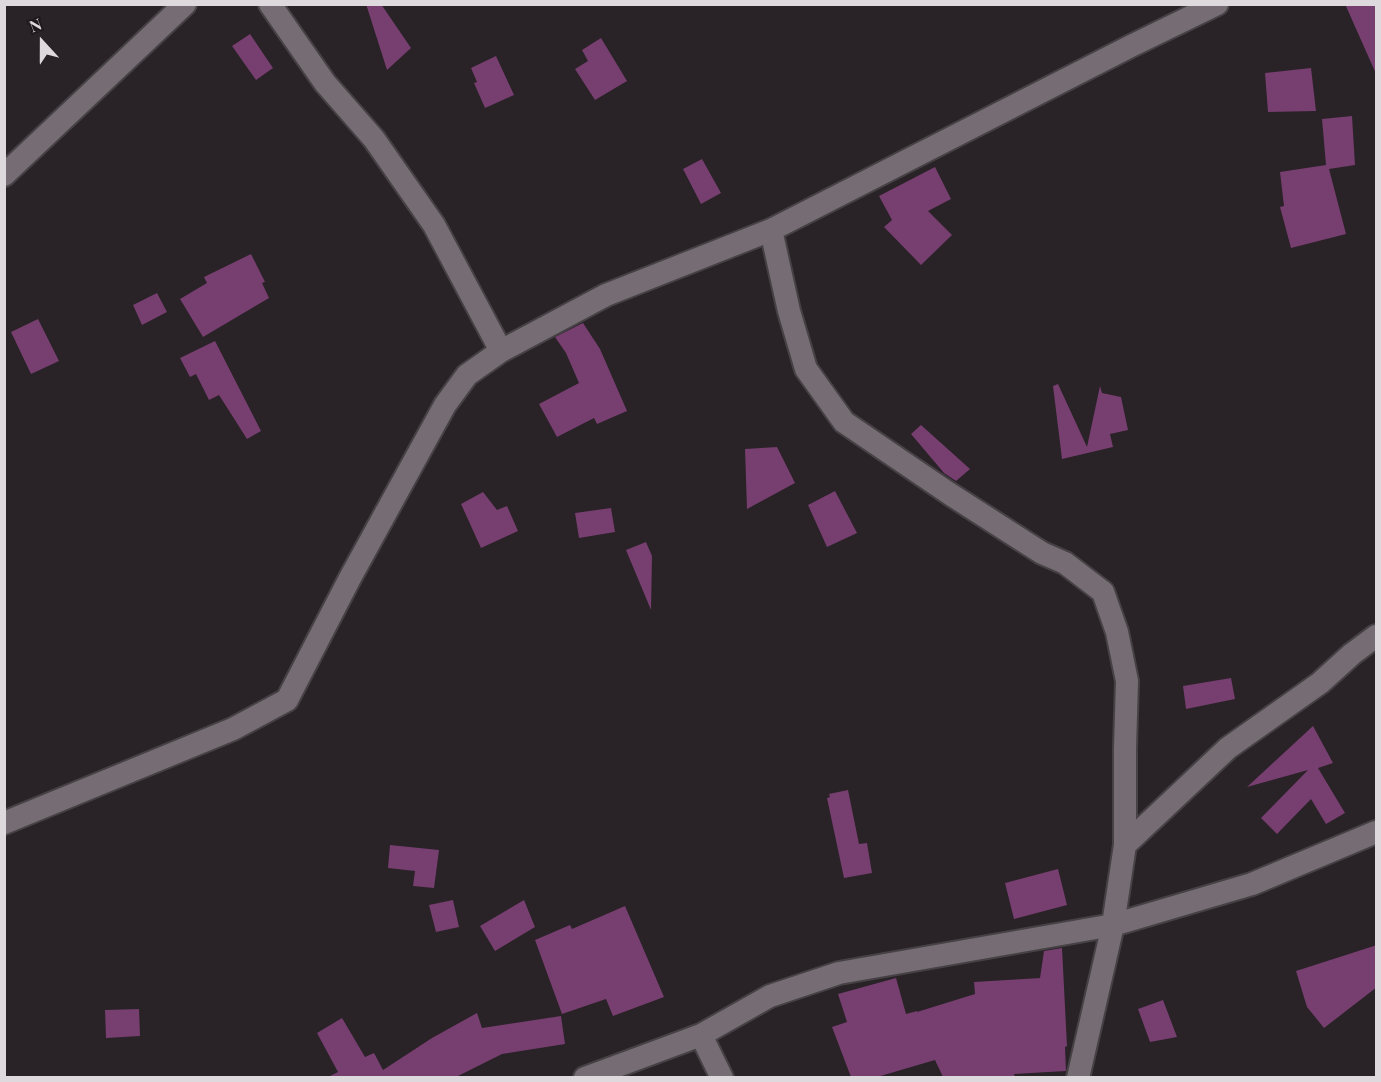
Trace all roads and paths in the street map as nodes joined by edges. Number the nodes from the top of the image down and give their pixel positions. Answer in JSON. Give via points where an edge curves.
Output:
{"nodes":[{"id":1,"x":185,"y":4,"type":"edge"},
{"id":2,"x":270,"y":4,"type":"edge"},
{"id":3,"x":1217,"y":4,"type":"edge"},
{"id":4,"x":4,"y":175,"type":"edge"},
{"id":5,"x":771,"y":230,"type":"junction"},
{"id":6,"x":501,"y":351,"type":"junction"},
{"id":7,"x":1377,"y":636,"type":"edge"},
{"id":8,"x":4,"y":823,"type":"edge"},
{"id":9,"x":1377,"y":832,"type":"edge"},
{"id":10,"x":1125,"y":845,"type":"junction"},
{"id":11,"x":1113,"y":925,"type":"junction"},
{"id":12,"x":700,"y":1035,"type":"junction"},
{"id":13,"x":585,"y":1077,"type":"edge"},
{"id":14,"x":722,"y":1077,"type":"edge"},
{"id":15,"x":1078,"y":1077,"type":"edge"}],
"edges":[{"from":1,"to":4,"type":"street"},
{"from":2,"to":6,"type":"street","via":[[325,83],[374,139],[434,225]]},
{"from":3,"to":5,"type":"street"},
{"from":5,"to":6,"type":"street","via":[[606,296]]},
{"from":5,"to":10,"type":"street","via":[[806,369],[844,422],[1042,553],[1065,563],[1103,592],[1117,632],[1127,681]]},
{"from":6,"to":8,"type":"street","via":[[467,375],[445,405],[286,700],[233,729]]},
{"from":7,"to":10,"type":"street","via":[[1320,683],[1228,748]]},
{"from":9,"to":11,"type":"street","via":[[1252,884]]},
{"from":10,"to":11,"type":"street"},
{"from":11,"to":12,"type":"street","via":[[839,974],[770,996]]},
{"from":11,"to":15,"type":"street"},
{"from":12,"to":13,"type":"street"},
{"from":12,"to":14,"type":"street"}]}
